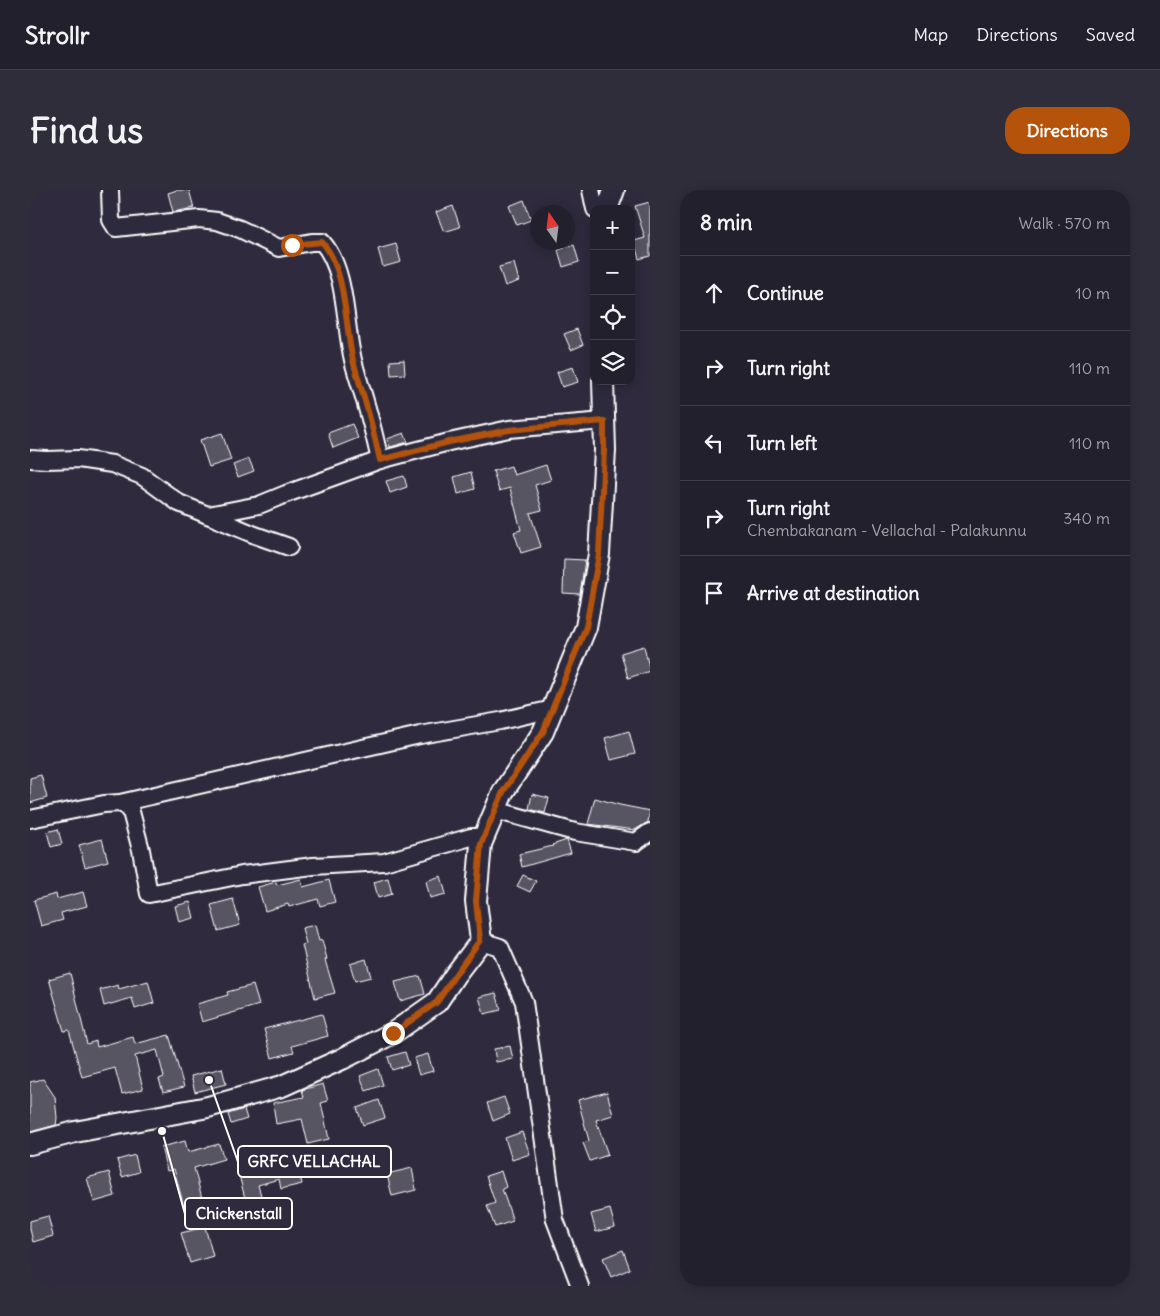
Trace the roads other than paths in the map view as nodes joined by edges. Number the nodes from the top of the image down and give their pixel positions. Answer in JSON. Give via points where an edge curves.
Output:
{"nodes":[{"id":1,"x":110,"y":190,"type":"edge"},
{"id":2,"x":591,"y":190,"type":"edge"},
{"id":3,"x":614,"y":190,"type":"edge"},
{"id":4,"x":594,"y":205,"type":"edge"},
{"id":5,"x":608,"y":205,"type":"edge"},
{"id":6,"x":603,"y":385,"type":"edge"},
{"id":7,"x":604,"y":421,"type":"junction"},
{"id":8,"x":30,"y":459,"type":"edge"},
{"id":9,"x":380,"y":460,"type":"junction"},
{"id":10,"x":208,"y":515,"type":"junction"},
{"id":11,"x":288,"y":547,"type":"dead end"},
{"id":12,"x":553,"y":709,"type":"junction"},
{"id":13,"x":120,"y":803,"type":"junction"},
{"id":14,"x":495,"y":810,"type":"junction"},
{"id":15,"x":30,"y":819,"type":"edge"},
{"id":16,"x":650,"y":832,"type":"edge"},
{"id":17,"x":484,"y":837,"type":"junction"},
{"id":18,"x":480,"y":940,"type":"junction"},
{"id":19,"x":30,"y":1144,"type":"edge"},
{"id":20,"x":580,"y":1286,"type":"edge"}],
"edges":[{"from":1,"to":9,"type":"street","via":[[111,220],[116,228],[200,219],[240,229],[279,248],[322,242],[335,265],[346,309],[353,362]]},
{"from":2,"to":4,"type":"street"},
{"from":3,"to":5,"type":"main road"},
{"from":6,"to":7,"type":"main road"},
{"from":7,"to":9,"type":"street","via":[[509,430]]},
{"from":7,"to":12,"type":"main road","via":[[599,554],[590,608],[586,627]]},
{"from":8,"to":10,"type":"street","via":[[78,459],[112,464],[142,476],[179,503]]},
{"from":9,"to":10,"type":"street","via":[[259,505]]},
{"from":10,"to":11,"type":"street"},
{"from":12,"to":13,"type":"street"},
{"from":12,"to":14,"type":"main road","via":[[543,732],[503,792]]},
{"from":13,"to":15,"type":"street"},
{"from":13,"to":17,"type":"street","via":[[130,808],[149,894],[251,874],[384,862],[455,841]]},
{"from":14,"to":16,"type":"street","via":[[575,832],[636,842]]},
{"from":14,"to":17,"type":"main road"},
{"from":17,"to":18,"type":"main road","via":[[476,901]]},
{"from":18,"to":19,"type":"main road","via":[[437,1002],[393,1033],[342,1059],[282,1086],[208,1107],[75,1132]]},
{"from":18,"to":20,"type":"street","via":[[500,947],[524,1002],[555,1220]]}]}
